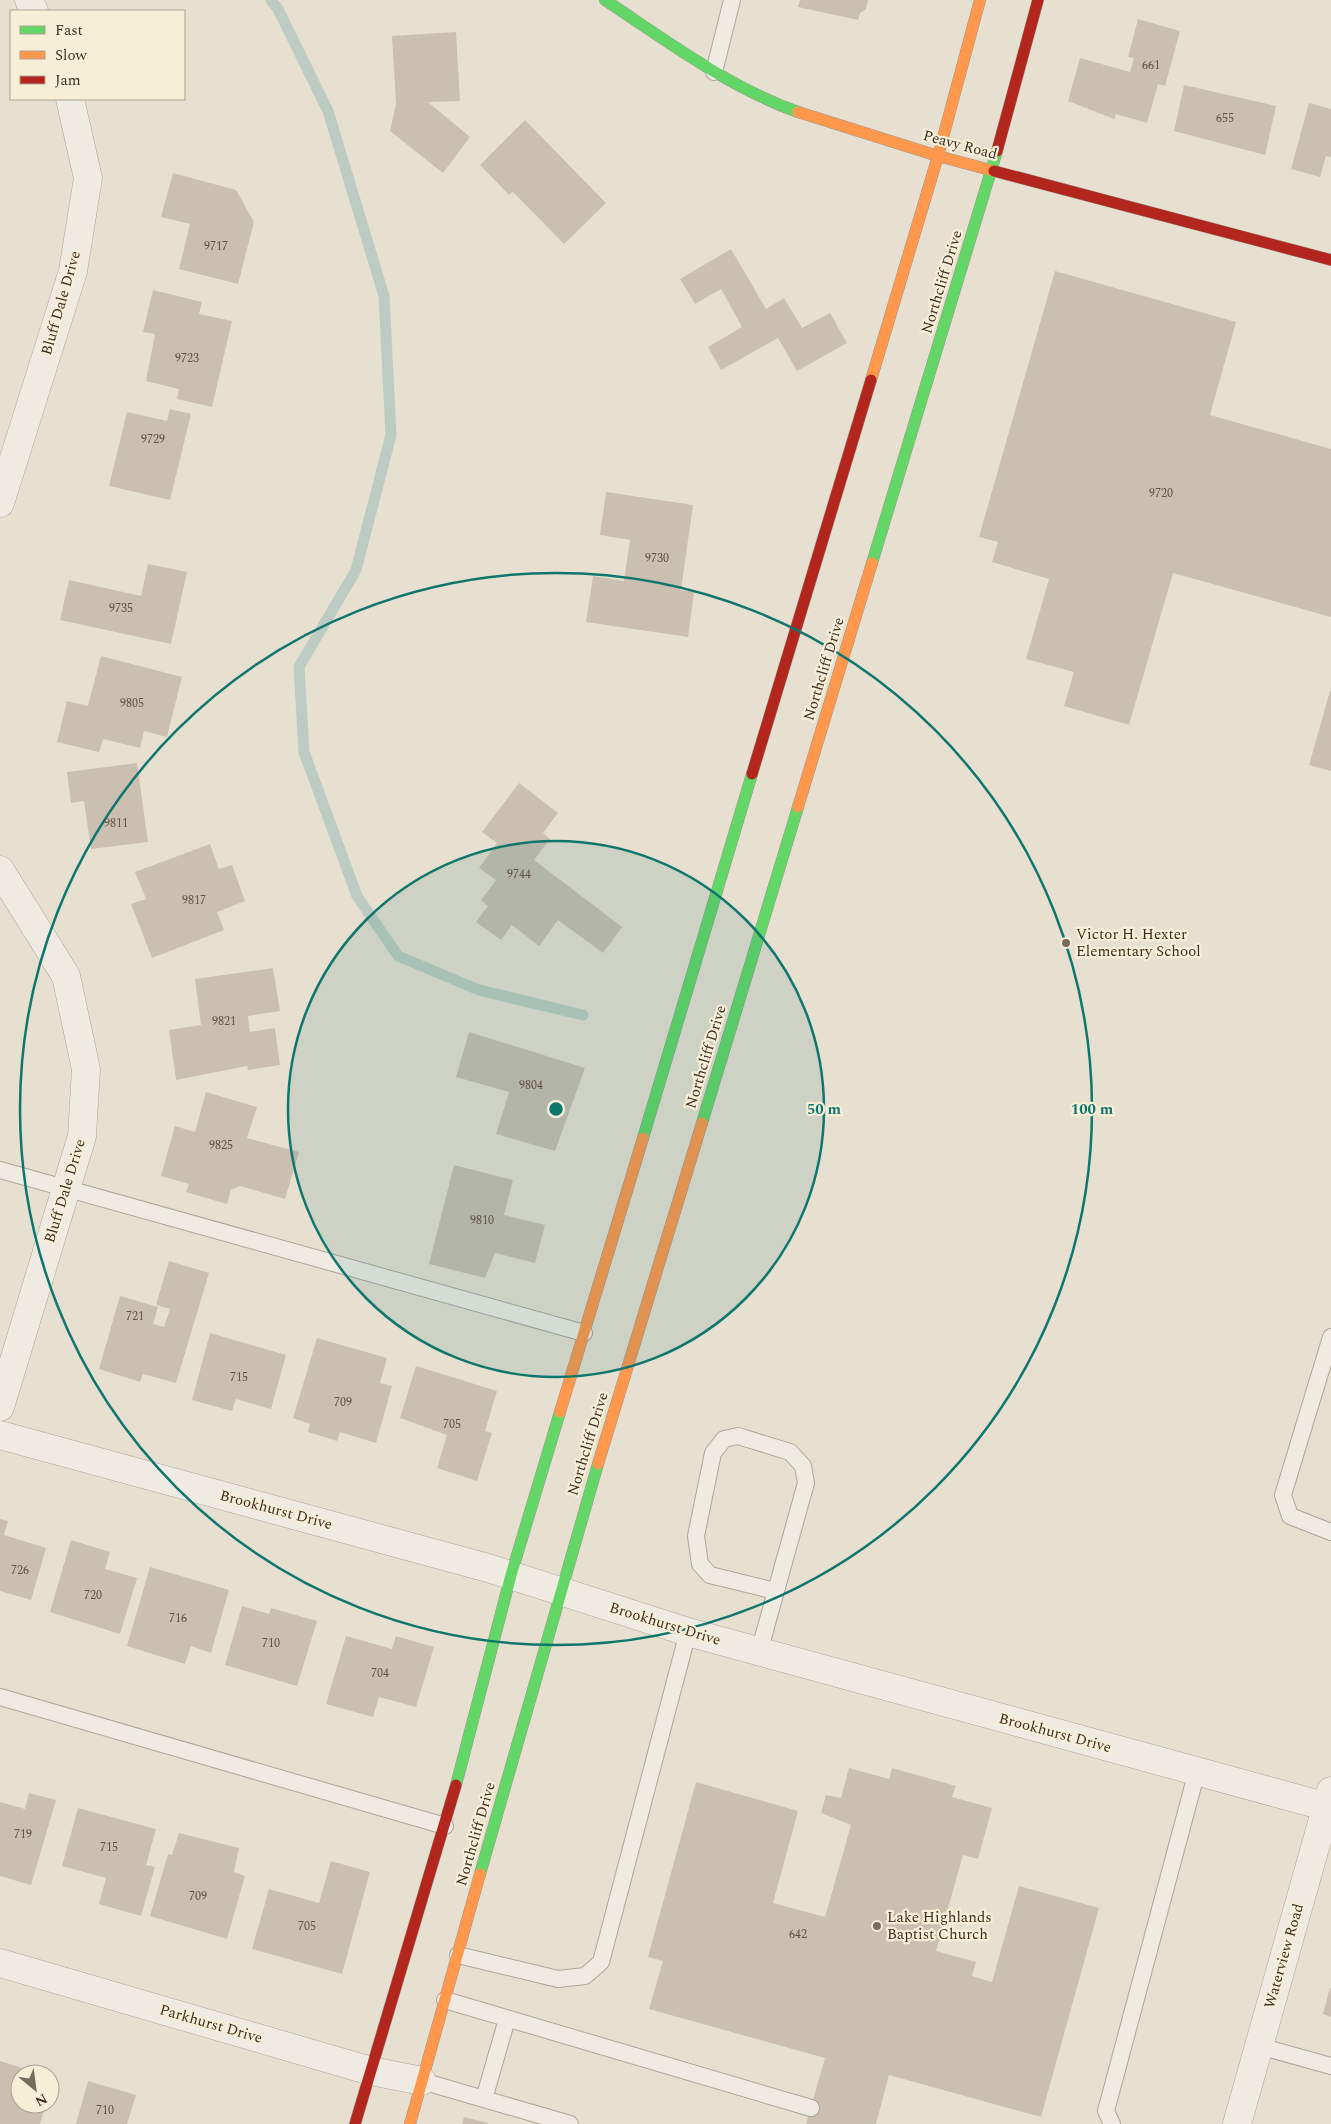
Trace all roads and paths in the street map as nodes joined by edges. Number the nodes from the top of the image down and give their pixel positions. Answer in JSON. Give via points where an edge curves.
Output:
{"nodes":[{"id":1,"x":605,"y":0,"type":"edge"},
{"id":2,"x":732,"y":0,"type":"edge"},
{"id":3,"x":980,"y":0,"type":"edge"},
{"id":4,"x":1038,"y":0,"type":"edge"},
{"id":5,"x":714,"y":72,"type":"junction"},
{"id":6,"x":70,"y":100,"type":"edge"},
{"id":7,"x":938,"y":156,"type":"junction"},
{"id":8,"x":992,"y":169,"type":"junction"},
{"id":9,"x":1331,"y":260,"type":"edge"},
{"id":10,"x":0,"y":503,"type":"edge"},
{"id":11,"x":0,"y":870,"type":"edge"},
{"id":12,"x":0,"y":1170,"type":"edge"},
{"id":13,"x":66,"y":1190,"type":"junction"},
{"id":14,"x":584,"y":1333,"type":"junction"},
{"id":15,"x":1331,"y":1337,"type":"edge"},
{"id":16,"x":0,"y":1407,"type":"edge"},
{"id":17,"x":0,"y":1435,"type":"edge"},
{"id":18,"x":1331,"y":1532,"type":"edge"},
{"id":19,"x":511,"y":1575,"type":"junction"},
{"id":20,"x":775,"y":1591,"type":"junction"},
{"id":21,"x":560,"y":1592,"type":"junction"},
{"id":22,"x":688,"y":1632,"type":"junction"},
{"id":23,"x":759,"y":1652,"type":"junction"},
{"id":24,"x":0,"y":1697,"type":"edge"},
{"id":25,"x":1197,"y":1771,"type":"junction"},
{"id":26,"x":1329,"y":1801,"type":"edge"},
{"id":27,"x":445,"y":1826,"type":"junction"},
{"id":28,"x":458,"y":1955,"type":"junction"},
{"id":29,"x":0,"y":1963,"type":"edge"},
{"id":30,"x":445,"y":2000,"type":"junction"},
{"id":31,"x":507,"y":2019,"type":"junction"},
{"id":32,"x":1259,"y":2046,"type":"junction"},
{"id":33,"x":1331,"y":2066,"type":"edge"},
{"id":34,"x":371,"y":2071,"type":"junction"},
{"id":35,"x":422,"y":2081,"type":"junction"},
{"id":36,"x":484,"y":2099,"type":"junction"},
{"id":37,"x":811,"y":2108,"type":"dead end"},
{"id":38,"x":355,"y":2124,"type":"edge"},
{"id":39,"x":410,"y":2124,"type":"edge"},
{"id":40,"x":570,"y":2124,"type":"edge"},
{"id":41,"x":1112,"y":2124,"type":"edge"},
{"id":42,"x":1237,"y":2124,"type":"edge"}],
"edges":[{"from":1,"to":5,"type":"street","name":"Peavy Road"},
{"from":2,"to":5,"type":"lane"},
{"from":3,"to":7,"type":"street"},
{"from":4,"to":8,"type":"street","name":"Northcliff Drive"},
{"from":5,"to":7,"type":"street","name":"Peavy Road","via":[[767,101]]},
{"from":6,"to":10,"type":"street","name":"Bluff Dale Drive","via":[[88,178],[73,272]]},
{"from":7,"to":8,"type":"street","name":"Peavy Road"},
{"from":7,"to":14,"type":"street"},
{"from":8,"to":9,"type":"street","name":"Peavy Road"},
{"from":8,"to":21,"type":"street","name":"Northcliff Drive"},
{"from":11,"to":13,"type":"street","name":"Bluff Dale Drive","via":[[66,976],[86,1068],[82,1136]]},
{"from":12,"to":13,"type":"lane"},
{"from":13,"to":14,"type":"lane"},
{"from":13,"to":16,"type":"street","name":"Bluff Dale Drive"},
{"from":14,"to":19,"type":"street"},
{"from":15,"to":18,"type":"lane","via":[[1283,1495],[1290,1516]]},
{"from":17,"to":19,"type":"street","name":"Brookhurst Drive"},
{"from":19,"to":21,"type":"street","name":"Brookhurst Drive"},
{"from":19,"to":27,"type":"street"},
{"from":20,"to":20,"type":"lane","via":[[806,1483],[803,1466],[790,1452],[738,1436],[724,1439],[713,1453],[696,1536],[700,1564],[710,1575]]},
{"from":20,"to":23,"type":"lane"},
{"from":21,"to":22,"type":"street","name":"Brookhurst Drive"},
{"from":21,"to":28,"type":"street","name":"Northcliff Drive"},
{"from":22,"to":23,"type":"street","name":"Brookhurst Drive"},
{"from":22,"to":28,"type":"lane","via":[[602,1962],[585,1976],[558,1979]]},
{"from":23,"to":25,"type":"street","name":"Brookhurst Drive"},
{"from":24,"to":27,"type":"lane"},
{"from":25,"to":26,"type":"street","name":"Brookhurst Drive"},
{"from":25,"to":41,"type":"lane","via":[[1106,2110]]},
{"from":26,"to":32,"type":"street","name":"Waterview Road"},
{"from":27,"to":34,"type":"street"},
{"from":28,"to":30,"type":"street","name":"Northcliff Drive"},
{"from":29,"to":34,"type":"street","name":"Parkhurst Drive"},
{"from":30,"to":31,"type":"lane"},
{"from":30,"to":35,"type":"street","name":"Northcliff Drive"},
{"from":31,"to":36,"type":"lane"},
{"from":31,"to":37,"type":"lane"},
{"from":32,"to":33,"type":"lane"},
{"from":32,"to":42,"type":"street","name":"Waterview Road"},
{"from":34,"to":35,"type":"street","name":"Parkhurst Drive"},
{"from":34,"to":38,"type":"street"},
{"from":35,"to":36,"type":"lane"},
{"from":35,"to":39,"type":"street","name":"Northcliff Drive"},
{"from":36,"to":40,"type":"lane"}]}
